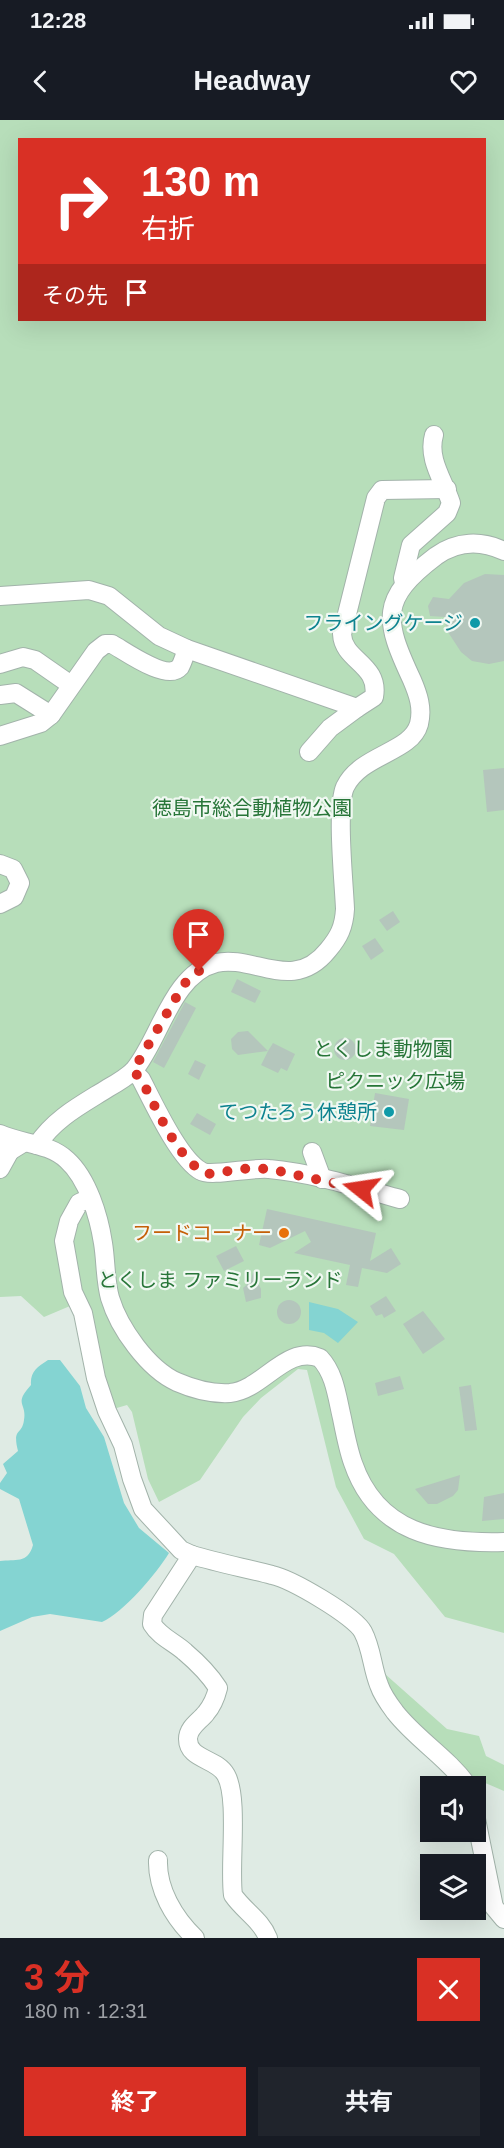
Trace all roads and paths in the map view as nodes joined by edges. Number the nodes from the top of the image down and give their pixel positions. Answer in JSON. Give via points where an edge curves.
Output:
{"nodes":[{"id":1,"x":434,"y":435,"type":"dead end"},
{"id":2,"x":447,"y":489,"type":"junction"},
{"id":3,"x":504,"y":551,"type":"edge"},
{"id":4,"x":404,"y":583,"type":"junction"},
{"id":5,"x":0,"y":596,"type":"edge"},
{"id":6,"x":187,"y":649,"type":"junction"},
{"id":7,"x":0,"y":664,"type":"edge"},
{"id":8,"x":71,"y":684,"type":"junction"},
{"id":9,"x":0,"y":695,"type":"edge"},
{"id":10,"x":357,"y":708,"type":"junction"},
{"id":11,"x":51,"y":716,"type":"junction"},
{"id":12,"x":0,"y":736,"type":"edge"},
{"id":13,"x":309,"y":752,"type":"dead end"},
{"id":14,"x":0,"y":864,"type":"edge"},
{"id":15,"x":0,"y":903,"type":"edge"},
{"id":16,"x":133,"y":1071,"type":"junction"},
{"id":17,"x":0,"y":1134,"type":"edge"},
{"id":18,"x":17,"y":1147,"type":"edge"},
{"id":19,"x":312,"y":1152,"type":"dead end"},
{"id":20,"x":0,"y":1169,"type":"edge"},
{"id":21,"x":322,"y":1179,"type":"junction"},
{"id":22,"x":90,"y":1198,"type":"junction"},
{"id":23,"x":400,"y":1199,"type":"dead end"},
{"id":24,"x":504,"y":1542,"type":"edge"},
{"id":25,"x":192,"y":1556,"type":"junction"},
{"id":26,"x":461,"y":1776,"type":"edge"},
{"id":27,"x":481,"y":1842,"type":"edge"},
{"id":28,"x":158,"y":1860,"type":"dead end"},
{"id":29,"x":504,"y":1919,"type":"edge"},
{"id":30,"x":195,"y":1938,"type":"edge"},
{"id":31,"x":268,"y":1938,"type":"edge"}],
"edges":[{"from":1,"to":2,"type":"street","via":[[430,447]]},
{"from":2,"to":4,"type":"street","via":[[451,503],[447,513],[411,545]]},
{"from":2,"to":10,"type":"street","via":[[382,490],[376,498],[342,634],[347,649],[373,676],[376,687],[374,697]]},
{"from":3,"to":4,"type":"street","via":[[479,543],[461,544],[443,551]]},
{"from":4,"to":16,"type":"street","via":[[390,622],[421,710],[411,737],[365,764],[345,788],[341,807],[345,909],[344,925],[337,939],[325,954],[295,971],[216,963],[199,971],[184,984]]},
{"from":5,"to":6,"type":"street","via":[[89,590],[109,596],[159,636]]},
{"from":6,"to":8,"type":"street","via":[[180,666],[174,671],[163,671],[105,644]]},
{"from":6,"to":10,"type":"street"},
{"from":7,"to":8,"type":"street","via":[[23,657],[35,660]]},
{"from":8,"to":11,"type":"street"},
{"from":9,"to":11,"type":"street","via":[[16,693]]},
{"from":10,"to":13,"type":"street","via":[[330,728]]},
{"from":11,"to":12,"type":"street"},
{"from":14,"to":15,"type":"street","via":[[13,869],[20,883],[14,897]]},
{"from":16,"to":18,"type":"street"},
{"from":16,"to":21,"type":"street","via":[[174,1141],[200,1171],[208,1174],[269,1169]]},
{"from":17,"to":18,"type":"street"},
{"from":18,"to":20,"type":"street"},
{"from":18,"to":22,"type":"street","via":[[67,1160],[80,1175]]},
{"from":19,"to":21,"type":"street"},
{"from":21,"to":23,"type":"street"},
{"from":22,"to":24,"type":"street","via":[[103,1242],[110,1298],[137,1347],[164,1374],[194,1388],[232,1393],[248,1388],[291,1358],[302,1354],[320,1358],[331,1375],[352,1462],[361,1482],[389,1516],[426,1536],[449,1541]]},
{"from":22,"to":25,"type":"street","via":[[79,1203],[64,1241],[96,1378],[143,1509],[175,1544]]},
{"from":25,"to":26,"type":"street","via":[[274,1575],[350,1617],[363,1630],[379,1686],[394,1711]]},
{"from":25,"to":31,"type":"street","via":[[153,1615],[152,1624],[157,1633],[192,1658],[218,1688],[207,1712],[188,1735],[188,1744],[200,1757],[216,1762],[227,1775],[231,1793],[233,1895],[260,1923]]},
{"from":27,"to":29,"type":"street","via":[[494,1907]]},
{"from":28,"to":30,"type":"street","via":[[164,1894],[184,1928]]}]}
